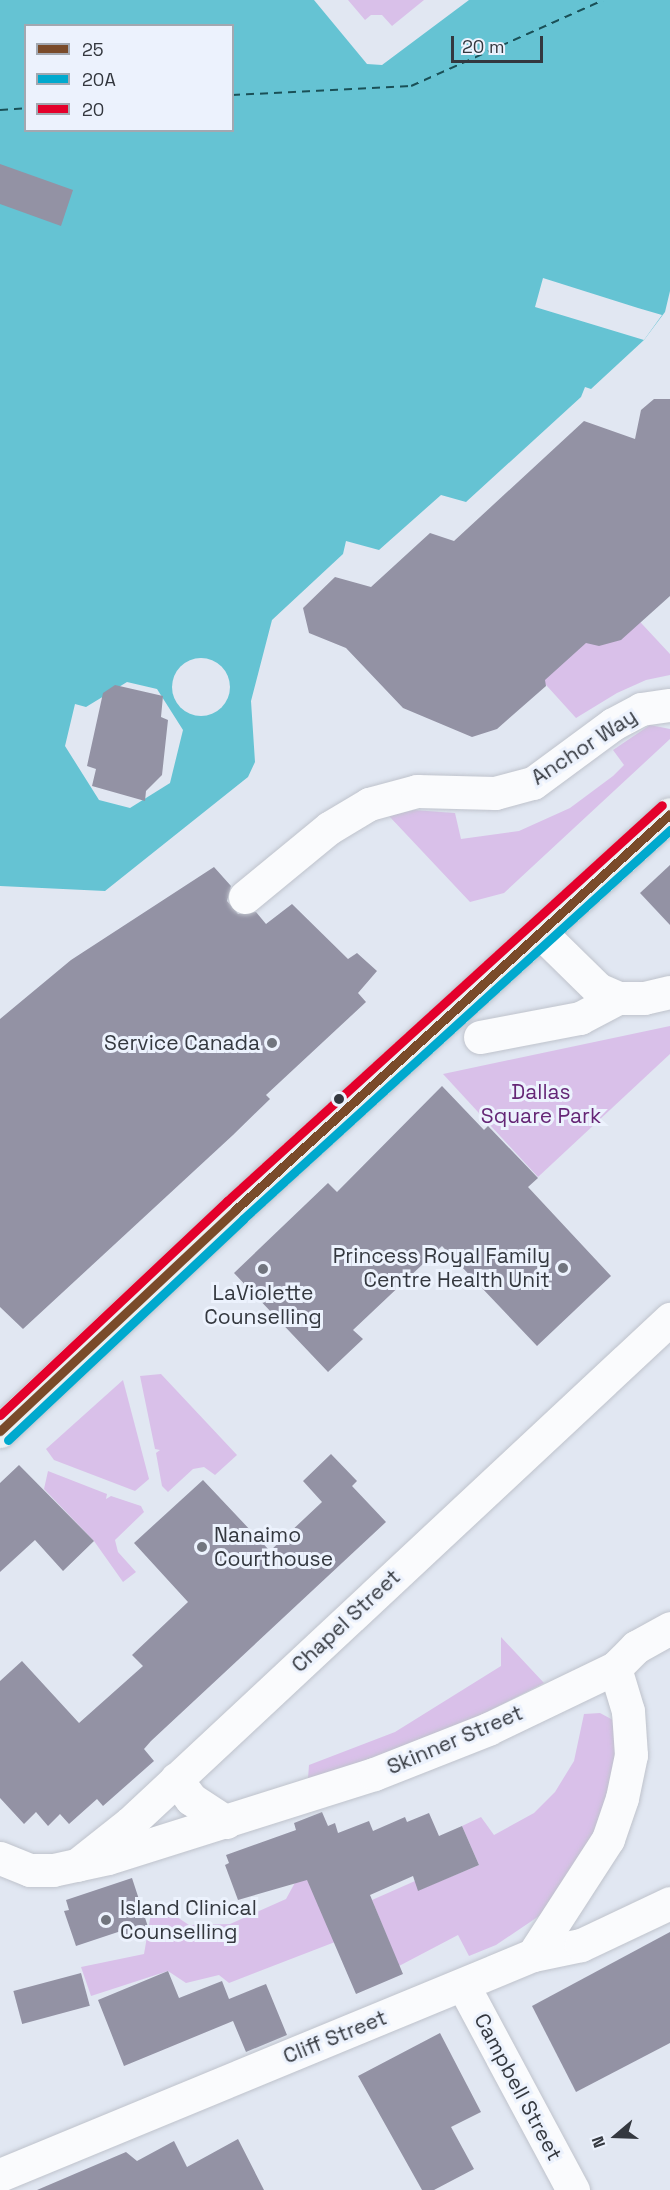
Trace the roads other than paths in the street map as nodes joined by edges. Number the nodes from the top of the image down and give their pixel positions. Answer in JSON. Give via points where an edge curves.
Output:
{"nodes":[{"id":1,"x":670,"y":705,"type":"edge"},
{"id":2,"x":670,"y":814,"type":"edge"},
{"id":3,"x":245,"y":897,"type":"dead end"},
{"id":4,"x":541,"y":933,"type":"junction"},
{"id":5,"x":670,"y":992,"type":"edge"},
{"id":6,"x":618,"y":998,"type":"junction"},
{"id":7,"x":480,"y":1037,"type":"dead end"},
{"id":8,"x":670,"y":1319,"type":"edge"},
{"id":9,"x":0,"y":1431,"type":"edge"},
{"id":10,"x":670,"y":1628,"type":"edge"},
{"id":11,"x":615,"y":1668,"type":"junction"},
{"id":12,"x":176,"y":1779,"type":"junction"},
{"id":13,"x":226,"y":1822,"type":"junction"},
{"id":14,"x":0,"y":1858,"type":"edge"},
{"id":15,"x":77,"y":1865,"type":"junction"},
{"id":16,"x":670,"y":1903,"type":"edge"},
{"id":17,"x":533,"y":1955,"type":"junction"},
{"id":18,"x":463,"y":1985,"type":"junction"},
{"id":19,"x":0,"y":2175,"type":"edge"},
{"id":20,"x":573,"y":2190,"type":"edge"}],
"edges":[{"from":1,"to":3,"type":"street","name":"Anchor Way","via":[[641,710],[613,724],[533,783],[495,793],[417,791],[369,804],[329,828]]},
{"from":2,"to":4,"type":"street"},
{"from":4,"to":6,"type":"street","via":[[598,989]]},
{"from":4,"to":9,"type":"street","via":[[235,1210]]},
{"from":5,"to":6,"type":"street"},
{"from":6,"to":7,"type":"street","via":[[580,1018]]},
{"from":8,"to":12,"type":"street","name":"Chapel Street"},
{"from":10,"to":11,"type":"street","name":"Skinner Street","via":[[636,1647]]},
{"from":11,"to":13,"type":"street","name":"Skinner Street","via":[[488,1729],[374,1774]]},
{"from":11,"to":17,"type":"street","via":[[628,1711],[631,1755],[622,1798],[608,1839]]},
{"from":12,"to":13,"type":"street","via":[[191,1798]]},
{"from":12,"to":15,"type":"street","name":"Chapel Street","via":[[117,1835]]},
{"from":13,"to":15,"type":"street","name":"Skinner Street","via":[[144,1849]]},
{"from":14,"to":15,"type":"street","via":[[30,1870]]},
{"from":16,"to":17,"type":"street","name":"Cliff Street","via":[[580,1945]]},
{"from":17,"to":18,"type":"street","name":"Cliff Street"},
{"from":18,"to":19,"type":"street","name":"Cliff Street"},
{"from":18,"to":20,"type":"street","name":"Campbell Street"}]}
